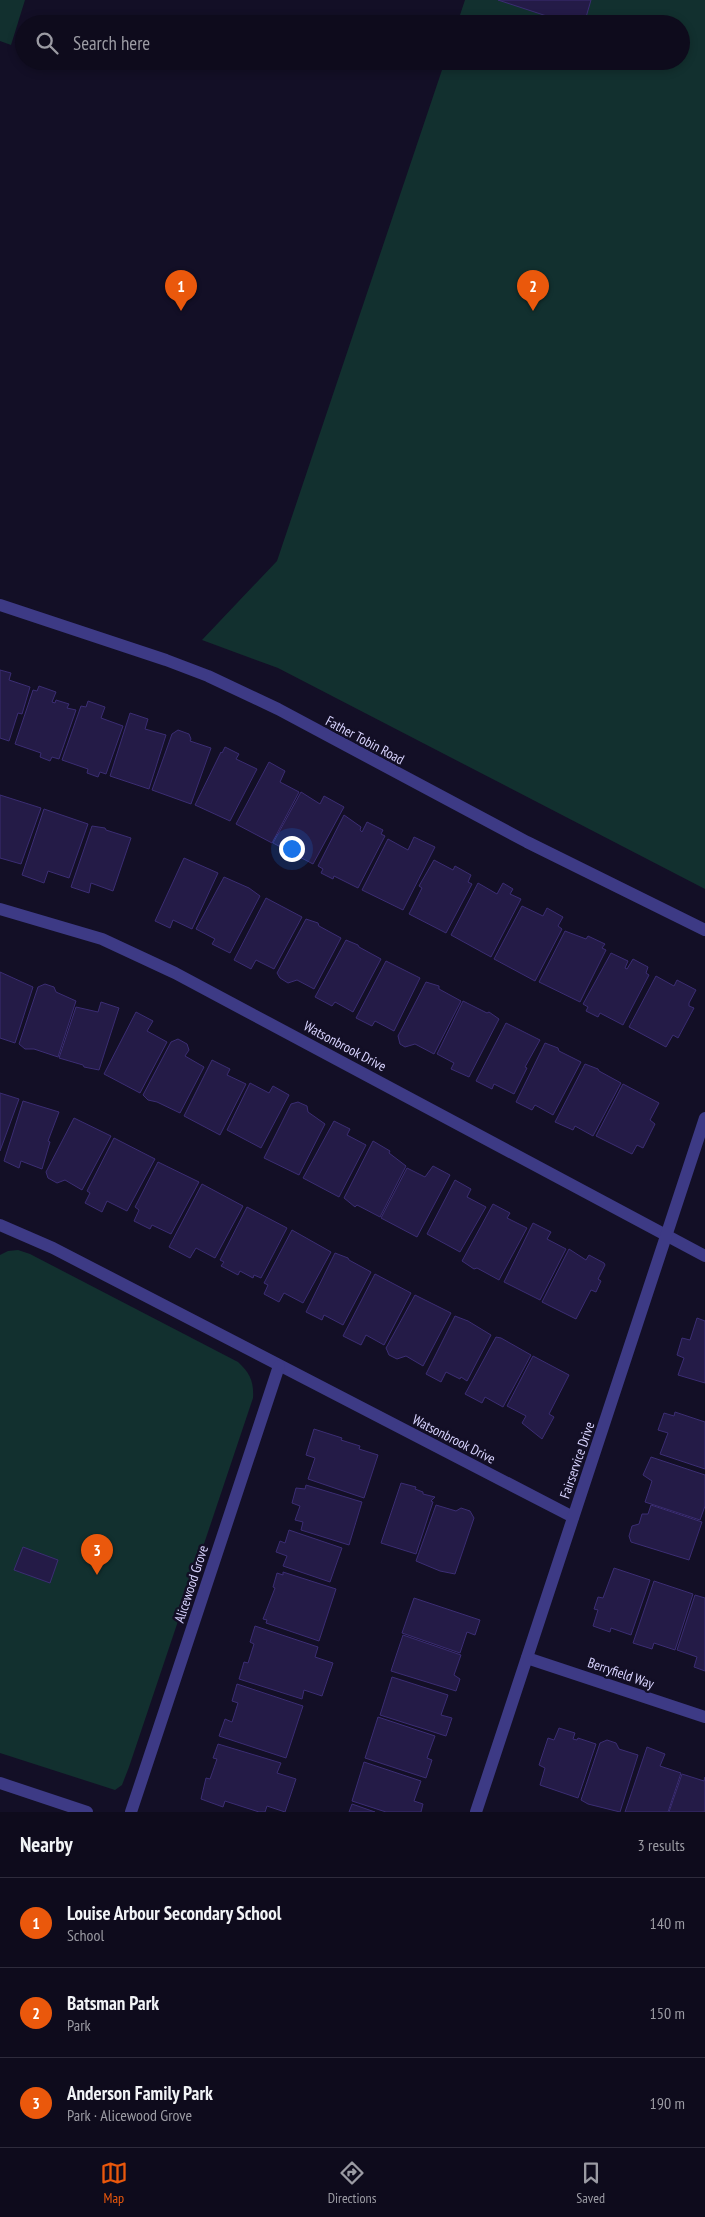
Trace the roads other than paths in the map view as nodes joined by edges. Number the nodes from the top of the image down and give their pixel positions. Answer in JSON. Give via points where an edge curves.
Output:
{"nodes":[{"id":1,"x":0,"y":606,"type":"edge"},
{"id":2,"x":0,"y":909,"type":"edge"},
{"id":3,"x":705,"y":930,"type":"edge"},
{"id":4,"x":705,"y":1118,"type":"edge"},
{"id":5,"x":0,"y":1225,"type":"edge"},
{"id":6,"x":666,"y":1235,"type":"junction"},
{"id":7,"x":705,"y":1256,"type":"edge"},
{"id":8,"x":279,"y":1366,"type":"junction"},
{"id":9,"x":574,"y":1517,"type":"junction"},
{"id":10,"x":527,"y":1658,"type":"junction"},
{"id":11,"x":705,"y":1717,"type":"edge"},
{"id":12,"x":0,"y":1783,"type":"edge"},
{"id":13,"x":87,"y":1812,"type":"edge"},
{"id":14,"x":131,"y":1812,"type":"edge"},
{"id":15,"x":476,"y":1812,"type":"edge"}],
"edges":[{"from":1,"to":3,"type":"street","name":"Father Tobin Road","via":[[208,676],[527,842]]},
{"from":2,"to":6,"type":"street","name":"Watsonbrook Drive","via":[[102,939],[175,973]]},
{"from":4,"to":6,"type":"street","name":"Fairservice Drive"},
{"from":5,"to":8,"type":"street","name":"Watsonbrook Drive","via":[[53,1248]]},
{"from":6,"to":7,"type":"street","name":"Watsonbrook Drive"},
{"from":6,"to":9,"type":"street","name":"Fairservice Drive"},
{"from":8,"to":9,"type":"street","name":"Watsonbrook Drive"},
{"from":8,"to":14,"type":"street","name":"Alicewood Grove"},
{"from":9,"to":10,"type":"street","name":"Fairservice Drive"},
{"from":10,"to":11,"type":"street","name":"Berryfield Way"},
{"from":10,"to":15,"type":"street","name":"Fairservice Drive"},
{"from":12,"to":13,"type":"street"}]}
